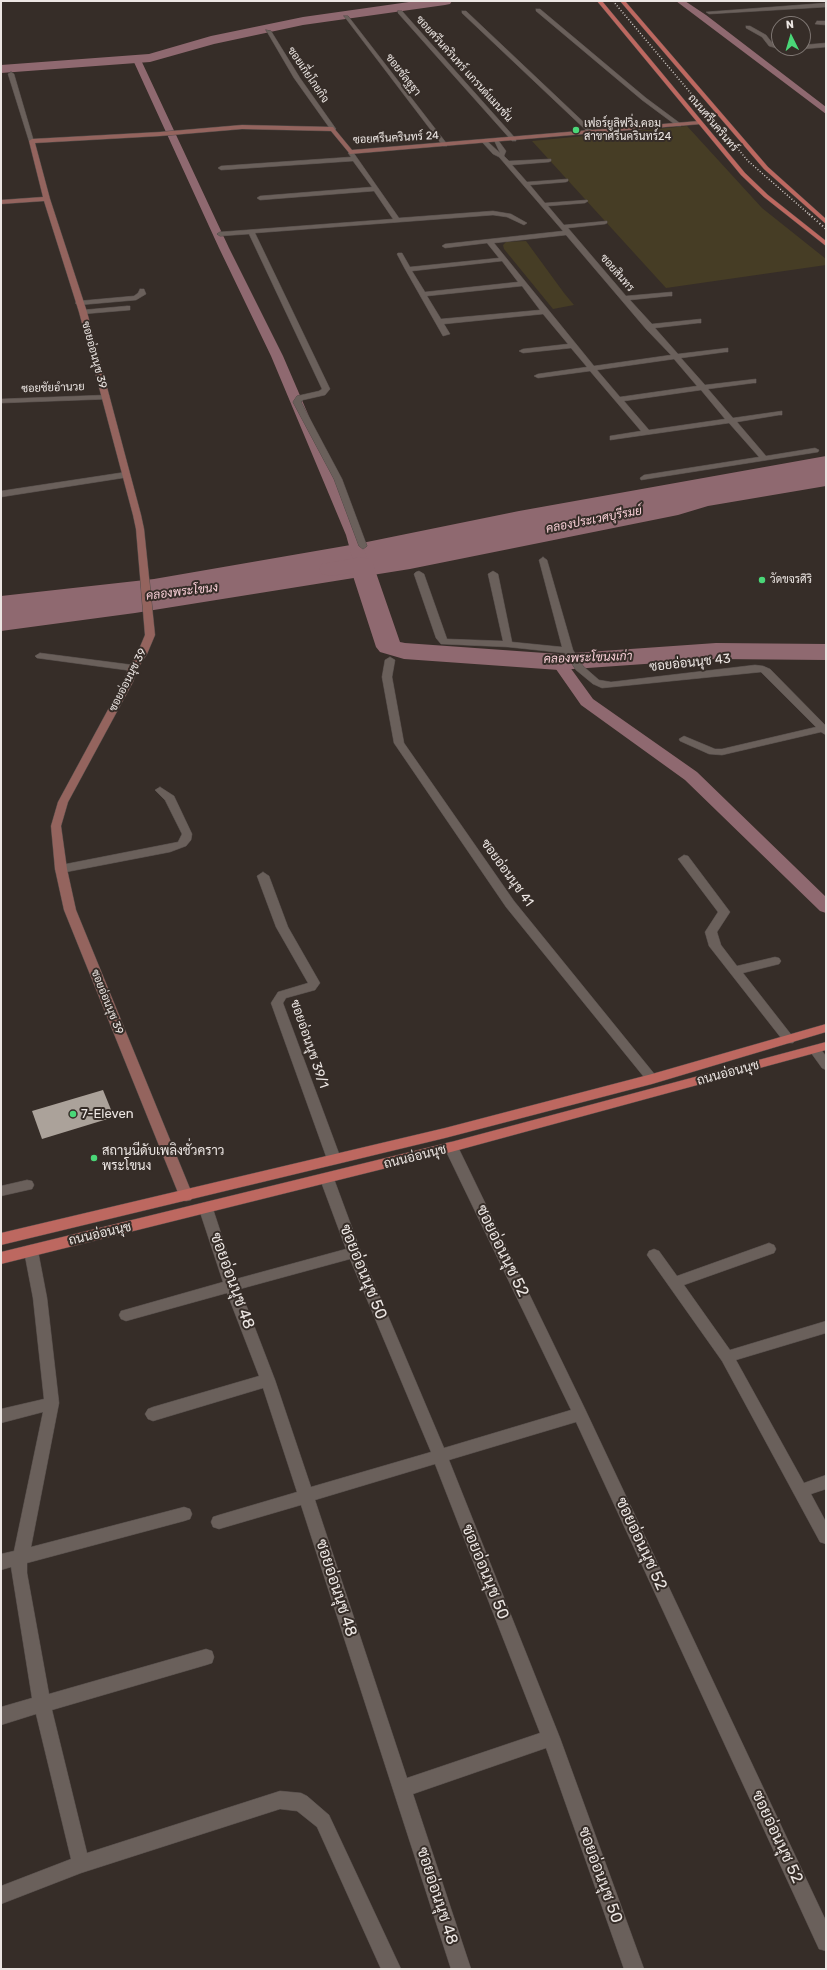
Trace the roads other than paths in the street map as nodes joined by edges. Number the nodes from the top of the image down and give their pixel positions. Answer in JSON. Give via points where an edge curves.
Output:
{"nodes":[{"id":1,"x":599,"y":1,"type":"edge"},
{"id":2,"x":622,"y":1,"type":"edge"},
{"id":3,"x":826,"y":5,"type":"edge"},
{"id":4,"x":538,"y":10,"type":"dead end"},
{"id":5,"x":400,"y":12,"type":"dead end"},
{"id":6,"x":464,"y":12,"type":"dead end"},
{"id":7,"x":709,"y":12,"type":"dead end"},
{"id":8,"x":346,"y":17,"type":"dead end"},
{"id":9,"x":817,"y":23,"type":"dead end"},
{"id":10,"x":826,"y":23,"type":"edge"},
{"id":11,"x":748,"y":27,"type":"dead end"},
{"id":12,"x":268,"y":31,"type":"dead end"},
{"id":13,"x":771,"y":45,"type":"edge"},
{"id":14,"x":826,"y":46,"type":"edge"},
{"id":15,"x":811,"y":47,"type":"edge"},
{"id":16,"x":11,"y":74,"type":"dead end"},
{"id":17,"x":699,"y":123,"type":"junction"},
{"id":18,"x":679,"y":125,"type":"junction"},
{"id":19,"x":333,"y":129,"type":"junction"},
{"id":20,"x":592,"y":133,"type":"junction"},
{"id":21,"x":514,"y":140,"type":"junction"},
{"id":22,"x":32,"y":141,"type":"junction"},
{"id":23,"x":496,"y":141,"type":"junction"},
{"id":24,"x":485,"y":142,"type":"junction"},
{"id":25,"x":445,"y":145,"type":"junction"},
{"id":26,"x":350,"y":152,"type":"junction"},
{"id":27,"x":501,"y":156,"type":"junction"},
{"id":28,"x":355,"y":159,"type":"junction"},
{"id":29,"x":549,"y":160,"type":"dead end"},
{"id":30,"x":508,"y":163,"type":"junction"},
{"id":31,"x":221,"y":168,"type":"dead end"},
{"id":32,"x":566,"y":180,"type":"dead end"},
{"id":33,"x":525,"y":184,"type":"junction"},
{"id":34,"x":376,"y":189,"type":"junction"},
{"id":35,"x":260,"y":198,"type":"dead end"},
{"id":36,"x":46,"y":199,"type":"junction"},
{"id":37,"x":585,"y":201,"type":"dead end"},
{"id":38,"x":1,"y":202,"type":"edge"},
{"id":39,"x":543,"y":205,"type":"junction"},
{"id":40,"x":398,"y":221,"type":"junction"},
{"id":41,"x":605,"y":222,"type":"dead end"},
{"id":42,"x":826,"y":222,"type":"edge"},
{"id":43,"x":524,"y":223,"type":"dead end"},
{"id":44,"x":565,"y":230,"type":"junction"},
{"id":45,"x":251,"y":232,"type":"junction"},
{"id":46,"x":220,"y":234,"type":"dead end"},
{"id":47,"x":489,"y":241,"type":"junction"},
{"id":48,"x":826,"y":244,"type":"edge"},
{"id":49,"x":445,"y":246,"type":"dead end"},
{"id":50,"x":400,"y":254,"type":"dead end"},
{"id":51,"x":504,"y":259,"type":"junction"},
{"id":52,"x":408,"y":270,"type":"junction"},
{"id":53,"x":524,"y":284,"type":"junction"},
{"id":54,"x":142,"y":290,"type":"dead end"},
{"id":55,"x":422,"y":294,"type":"junction"},
{"id":56,"x":669,"y":294,"type":"dead end"},
{"id":57,"x":624,"y":298,"type":"junction"},
{"id":58,"x":79,"y":303,"type":"junction"},
{"id":59,"x":127,"y":308,"type":"dead end"},
{"id":60,"x":547,"y":311,"type":"junction"},
{"id":61,"x":83,"y":312,"type":"junction"},
{"id":62,"x":698,"y":321,"type":"dead end"},
{"id":63,"x":438,"y":322,"type":"junction"},
{"id":64,"x":649,"y":327,"type":"junction"},
{"id":65,"x":446,"y":334,"type":"dead end"},
{"id":66,"x":573,"y":346,"type":"junction"},
{"id":67,"x":725,"y":350,"type":"dead end"},
{"id":68,"x":523,"y":352,"type":"dead end"},
{"id":69,"x":675,"y":357,"type":"junction"},
{"id":70,"x":594,"y":368,"type":"junction"},
{"id":71,"x":538,"y":376,"type":"dead end"},
{"id":72,"x":753,"y":381,"type":"dead end"},
{"id":73,"x":702,"y":388,"type":"junction"},
{"id":74,"x":106,"y":397,"type":"junction"},
{"id":75,"x":619,"y":399,"type":"junction"},
{"id":76,"x":1,"y":401,"type":"edge"},
{"id":77,"x":779,"y":413,"type":"dead end"},
{"id":78,"x":730,"y":420,"type":"junction"},
{"id":79,"x":646,"y":432,"type":"junction"},
{"id":80,"x":613,"y":438,"type":"dead end"},
{"id":81,"x":815,"y":450,"type":"dead end"},
{"id":82,"x":764,"y":458,"type":"junction"},
{"id":83,"x":126,"y":475,"type":"junction"},
{"id":84,"x":644,"y":478,"type":"dead end"},
{"id":85,"x":1,"y":494,"type":"edge"},
{"id":86,"x":363,"y":546,"type":"dead end"},
{"id":87,"x":543,"y":560,"type":"dead end"},
{"id":88,"x":419,"y":574,"type":"dead end"},
{"id":89,"x":493,"y":574,"type":"dead end"},
{"id":90,"x":508,"y":644,"type":"junction"},
{"id":91,"x":570,"y":654,"type":"junction"},
{"id":92,"x":40,"y":656,"type":"dead end"},
{"id":93,"x":390,"y":660,"type":"dead end"},
{"id":94,"x":133,"y":668,"type":"junction"},
{"id":95,"x":824,"y":731,"type":"edge"},
{"id":96,"x":684,"y":739,"type":"dead end"},
{"id":97,"x":160,"y":790,"type":"dead end"},
{"id":98,"x":684,"y":859,"type":"dead end"},
{"id":99,"x":61,"y":870,"type":"junction"},
{"id":100,"x":263,"y":876,"type":"dead end"},
{"id":101,"x":775,"y":961,"type":"dead end"},
{"id":102,"x":735,"y":971,"type":"junction"},
{"id":103,"x":826,"y":1028,"type":"edge"},
{"id":104,"x":804,"y":1035,"type":"junction"},
{"id":105,"x":789,"y":1040,"type":"junction"},
{"id":106,"x":820,"y":1048,"type":"edge"},
{"id":107,"x":826,"y":1065,"type":"edge"},
{"id":108,"x":652,"y":1079,"type":"junction"},
{"id":109,"x":445,"y":1132,"type":"junction"},
{"id":110,"x":452,"y":1147,"type":"junction"},
{"id":111,"x":334,"y":1160,"type":"junction"},
{"id":112,"x":327,"y":1179,"type":"junction"},
{"id":113,"x":27,"y":1185,"type":"dead end"},
{"id":114,"x":1,"y":1191,"type":"edge"},
{"id":115,"x":200,"y":1192,"type":"junction"},
{"id":116,"x":186,"y":1196,"type":"junction"},
{"id":117,"x":206,"y":1209,"type":"junction"},
{"id":118,"x":192,"y":1212,"type":"junction"},
{"id":119,"x":27,"y":1233,"type":"junction"},
{"id":120,"x":1,"y":1239,"type":"edge"},
{"id":121,"x":769,"y":1249,"type":"dead end"},
{"id":122,"x":31,"y":1251,"type":"junction"},
{"id":123,"x":354,"y":1252,"type":"junction"},
{"id":124,"x":654,"y":1255,"type":"dead end"},
{"id":125,"x":1,"y":1258,"type":"edge"},
{"id":126,"x":674,"y":1283,"type":"junction"},
{"id":127,"x":231,"y":1285,"type":"junction"},
{"id":128,"x":126,"y":1315,"type":"dead end"},
{"id":129,"x":826,"y":1327,"type":"edge"},
{"id":130,"x":727,"y":1357,"type":"junction"},
{"id":131,"x":268,"y":1380,"type":"junction"},
{"id":132,"x":52,"y":1403,"type":"junction"},
{"id":133,"x":153,"y":1414,"type":"dead end"},
{"id":134,"x":580,"y":1414,"type":"junction"},
{"id":135,"x":1,"y":1416,"type":"edge"},
{"id":136,"x":440,"y":1456,"type":"junction"},
{"id":137,"x":826,"y":1482,"type":"edge"},
{"id":138,"x":801,"y":1491,"type":"junction"},
{"id":139,"x":306,"y":1496,"type":"junction"},
{"id":140,"x":184,"y":1514,"type":"dead end"},
{"id":141,"x":219,"y":1522,"type":"dead end"},
{"id":142,"x":826,"y":1537,"type":"edge"},
{"id":143,"x":21,"y":1556,"type":"junction"},
{"id":144,"x":1,"y":1562,"type":"edge"},
{"id":145,"x":206,"y":1657,"type":"dead end"},
{"id":146,"x":42,"y":1704,"type":"junction"},
{"id":147,"x":1,"y":1716,"type":"edge"},
{"id":148,"x":551,"y":1738,"type":"junction"},
{"id":149,"x":402,"y":1789,"type":"junction"},
{"id":150,"x":82,"y":1864,"type":"junction"},
{"id":151,"x":1,"y":1895,"type":"edge"},
{"id":152,"x":826,"y":1942,"type":"edge"},
{"id":153,"x":391,"y":1969,"type":"edge"},
{"id":154,"x":461,"y":1969,"type":"edge"},
{"id":155,"x":634,"y":1969,"type":"edge"}],
"edges":[{"from":1,"to":17,"type":"main road","name":"ถนนศรีนครินทร์"},
{"from":2,"to":42,"type":"main road","name":"ถนนศรีนครินทร์","via":[[766,168]]},
{"from":3,"to":7,"type":"street"},
{"from":4,"to":18,"type":"street"},
{"from":5,"to":21,"type":"street","name":"ซอยศรีนครินทร์ แกรนด์แมนชั่น"},
{"from":6,"to":20,"type":"street"},
{"from":8,"to":25,"type":"street","name":"ซอยชัลฐฐา"},
{"from":9,"to":10,"type":"street"},
{"from":11,"to":13,"type":"street","via":[[764,36]]},
{"from":12,"to":19,"type":"street","name":"ซอยเกี่ยโกยกิจ"},
{"from":14,"to":15,"type":"street"},
{"from":16,"to":22,"type":"street","name":"ซอยอ่อนนุช 39"},
{"from":17,"to":18,"type":"street","name":"ซอยศรีนครินทร์ 24"},
{"from":17,"to":48,"type":"main road","name":"ถนนศรีนครินทร์","via":[[743,174],[766,196]]},
{"from":18,"to":20,"type":"street","name":"ซอยศรีนครินทร์ 24"},
{"from":19,"to":22,"type":"street","via":[[242,128]]},
{"from":19,"to":26,"type":"street","name":"ซอยศรีนครินทร์ 24"},
{"from":20,"to":21,"type":"street","name":"ซอยศรีนครินทร์ 24"},
{"from":21,"to":23,"type":"street","name":"ซอยศรีนครินทร์ 24"},
{"from":22,"to":36,"type":"street","name":"ซอยอ่อนนุช 39"},
{"from":23,"to":24,"type":"street","name":"ซอยศรีนครินทร์ 24"},
{"from":23,"to":27,"type":"street","via":[[504,152]]},
{"from":24,"to":25,"type":"street","name":"ซอยศรีนครินทร์ 24"},
{"from":24,"to":27,"type":"street","name":"ซอยสินทร"},
{"from":25,"to":26,"type":"street","name":"ซอยศรีนครินทร์ 24"},
{"from":26,"to":28,"type":"street"},
{"from":27,"to":30,"type":"street","name":"ซอยสินทร"},
{"from":28,"to":31,"type":"street"},
{"from":28,"to":34,"type":"street"},
{"from":29,"to":30,"type":"street"},
{"from":30,"to":33,"type":"street","name":"ซอยสินทร"},
{"from":32,"to":33,"type":"street"},
{"from":33,"to":39,"type":"street","name":"ซอยสินทร"},
{"from":34,"to":35,"type":"street"},
{"from":34,"to":40,"type":"street"},
{"from":36,"to":38,"type":"street"},
{"from":36,"to":58,"type":"street","name":"ซอยอ่อนนุช 39"},
{"from":37,"to":39,"type":"street"},
{"from":39,"to":44,"type":"street","name":"ซอยสินทร"},
{"from":40,"to":43,"type":"street","via":[[503,214]]},
{"from":40,"to":45,"type":"street"},
{"from":41,"to":44,"type":"street"},
{"from":44,"to":47,"type":"street"},
{"from":44,"to":57,"type":"street","name":"ซอยสินทร"},
{"from":45,"to":46,"type":"street"},
{"from":45,"to":86,"type":"street","via":[[326,389],[322,393],[300,398],[297,402],[338,479]]},
{"from":47,"to":49,"type":"street"},
{"from":47,"to":51,"type":"street"},
{"from":50,"to":52,"type":"street"},
{"from":51,"to":52,"type":"street"},
{"from":51,"to":53,"type":"street"},
{"from":52,"to":55,"type":"street"},
{"from":53,"to":55,"type":"street"},
{"from":53,"to":60,"type":"street"},
{"from":54,"to":58,"type":"street","via":[[142,294],[136,298]]},
{"from":55,"to":63,"type":"street"},
{"from":56,"to":57,"type":"street"},
{"from":57,"to":64,"type":"street","name":"ซอยสินทร"},
{"from":58,"to":61,"type":"street","name":"ซอยอ่อนนุช 39"},
{"from":59,"to":61,"type":"street"},
{"from":60,"to":63,"type":"street"},
{"from":60,"to":66,"type":"street"},
{"from":61,"to":74,"type":"street","name":"ซอยอ่อนนุช 39"},
{"from":62,"to":64,"type":"street"},
{"from":63,"to":65,"type":"street"},
{"from":64,"to":69,"type":"street","name":"ซอยสินทร"},
{"from":66,"to":68,"type":"street"},
{"from":66,"to":70,"type":"street"},
{"from":67,"to":69,"type":"street"},
{"from":69,"to":70,"type":"street"},
{"from":69,"to":73,"type":"street","name":"ซอยสินทร"},
{"from":70,"to":71,"type":"street"},
{"from":70,"to":75,"type":"street"},
{"from":72,"to":73,"type":"street"},
{"from":73,"to":75,"type":"street"},
{"from":73,"to":78,"type":"street","name":"ซอยสินทร"},
{"from":74,"to":76,"type":"street","name":"ซอยชัยอำนวย"},
{"from":74,"to":83,"type":"street","name":"ซอยอ่อนนุช 39"},
{"from":75,"to":79,"type":"street"},
{"from":77,"to":78,"type":"street"},
{"from":78,"to":79,"type":"street"},
{"from":78,"to":82,"type":"street","name":"ซอยสินทร"},
{"from":79,"to":80,"type":"street"},
{"from":81,"to":82,"type":"street"},
{"from":82,"to":84,"type":"street"},
{"from":83,"to":85,"type":"street"},
{"from":83,"to":94,"type":"street","name":"ซอยอ่อนนุช 39","via":[[140,529],[150,635]]},
{"from":87,"to":91,"type":"street","name":"ซอยอ่อนนุช 43"},
{"from":88,"to":90,"type":"street","via":[[444,642]]},
{"from":89,"to":90,"type":"street"},
{"from":90,"to":91,"type":"street"},
{"from":91,"to":95,"type":"street","name":"ซอยอ่อนนุช 43","via":[[579,668],[602,685],[763,669]]},
{"from":92,"to":94,"type":"street"},
{"from":93,"to":108,"type":"street","name":"ซอยอ่อนนุช 41","via":[[387,677],[399,744],[510,904]]},
{"from":94,"to":99,"type":"street","name":"ซอยอ่อนนุช 39","via":[[128,682],[63,802],[56,826]]},
{"from":95,"to":96,"type":"street","via":[[722,752],[713,752]]},
{"from":97,"to":99,"type":"street","via":[[170,798],[187,834],[182,844]]},
{"from":98,"to":102,"type":"street","via":[[724,912],[711,932],[715,946]]},
{"from":99,"to":116,"type":"street","name":"ซอยอ่อนนุช 39","via":[[70,910]]},
{"from":100,"to":111,"type":"street","name":"ซอยอ่อนนุช 39/1","via":[[282,927],[314,983],[311,987],[282,995],[277,1003]]},
{"from":101,"to":102,"type":"street"},
{"from":102,"to":105,"type":"street"},
{"from":103,"to":104,"type":"main road","name":"ถนนอ่อนนุช"},
{"from":104,"to":105,"type":"main road","name":"ถนนอ่อนนุช"},
{"from":104,"to":106,"type":"main road"},
{"from":105,"to":108,"type":"main road","name":"ถนนอ่อนนุช"},
{"from":106,"to":107,"type":"street"},
{"from":106,"to":110,"type":"main road","name":"ถนนอ่อนนุช"},
{"from":108,"to":109,"type":"main road","name":"ถนนอ่อนนุช"},
{"from":109,"to":110,"type":"main road"},
{"from":109,"to":111,"type":"main road","name":"ถนนอ่อนนุช"},
{"from":110,"to":112,"type":"main road","name":"ถนนอ่อนนุช"},
{"from":110,"to":134,"type":"street","name":"ซอยอ่อนนุช 52"},
{"from":111,"to":112,"type":"main road"},
{"from":111,"to":115,"type":"main road","name":"ถนนอ่อนนุช"},
{"from":112,"to":117,"type":"main road","name":"ถนนอ่อนนุช"},
{"from":112,"to":123,"type":"street","name":"ซอยอ่อนนุช 50"},
{"from":113,"to":114,"type":"street"},
{"from":115,"to":116,"type":"main road","name":"ถนนอ่อนนุช"},
{"from":115,"to":117,"type":"main road"},
{"from":116,"to":118,"type":"main road"},
{"from":116,"to":119,"type":"main road","name":"ถนนอ่อนนุช"},
{"from":117,"to":118,"type":"main road","name":"ถนนอ่อนนุช"},
{"from":117,"to":127,"type":"street","name":"ซอยอ่อนนุช 48"},
{"from":118,"to":122,"type":"main road","name":"ถนนอ่อนนุช"},
{"from":119,"to":120,"type":"main road","name":"ถนนอ่อนนุช"},
{"from":119,"to":122,"type":"main road"},
{"from":121,"to":126,"type":"street"},
{"from":122,"to":125,"type":"main road","name":"ถนนอ่อนนุช"},
{"from":122,"to":132,"type":"street","via":[[40,1298]]},
{"from":123,"to":127,"type":"street"},
{"from":123,"to":136,"type":"street","name":"ซอยอ่อนนุช 50"},
{"from":124,"to":126,"type":"street"},
{"from":126,"to":130,"type":"street"},
{"from":127,"to":128,"type":"street"},
{"from":127,"to":131,"type":"street","name":"ซอยอ่อนนุช 48"},
{"from":129,"to":130,"type":"street"},
{"from":130,"to":138,"type":"street"},
{"from":131,"to":133,"type":"street"},
{"from":131,"to":139,"type":"street","name":"ซอยอ่อนนุช 48"},
{"from":132,"to":135,"type":"street"},
{"from":132,"to":143,"type":"street"},
{"from":134,"to":136,"type":"street"},
{"from":134,"to":152,"type":"street","name":"ซอยอ่อนนุช 52"},
{"from":136,"to":139,"type":"street"},
{"from":136,"to":148,"type":"street","name":"ซอยอ่อนนุช 50"},
{"from":137,"to":138,"type":"street"},
{"from":138,"to":142,"type":"street"},
{"from":139,"to":141,"type":"street"},
{"from":139,"to":149,"type":"street","name":"ซอยอ่อนนุช 48"},
{"from":140,"to":143,"type":"street"},
{"from":143,"to":144,"type":"street"},
{"from":143,"to":146,"type":"street","via":[[18,1573]]},
{"from":145,"to":146,"type":"street"},
{"from":146,"to":147,"type":"street"},
{"from":146,"to":150,"type":"street"},
{"from":148,"to":149,"type":"street"},
{"from":148,"to":155,"type":"street","name":"ซอยอ่อนนุช 50"},
{"from":149,"to":154,"type":"street","name":"ซอยอ่อนนุช 48"},
{"from":150,"to":151,"type":"street"},
{"from":150,"to":153,"type":"street","via":[[280,1800],[302,1802],[323,1821]]}]}
